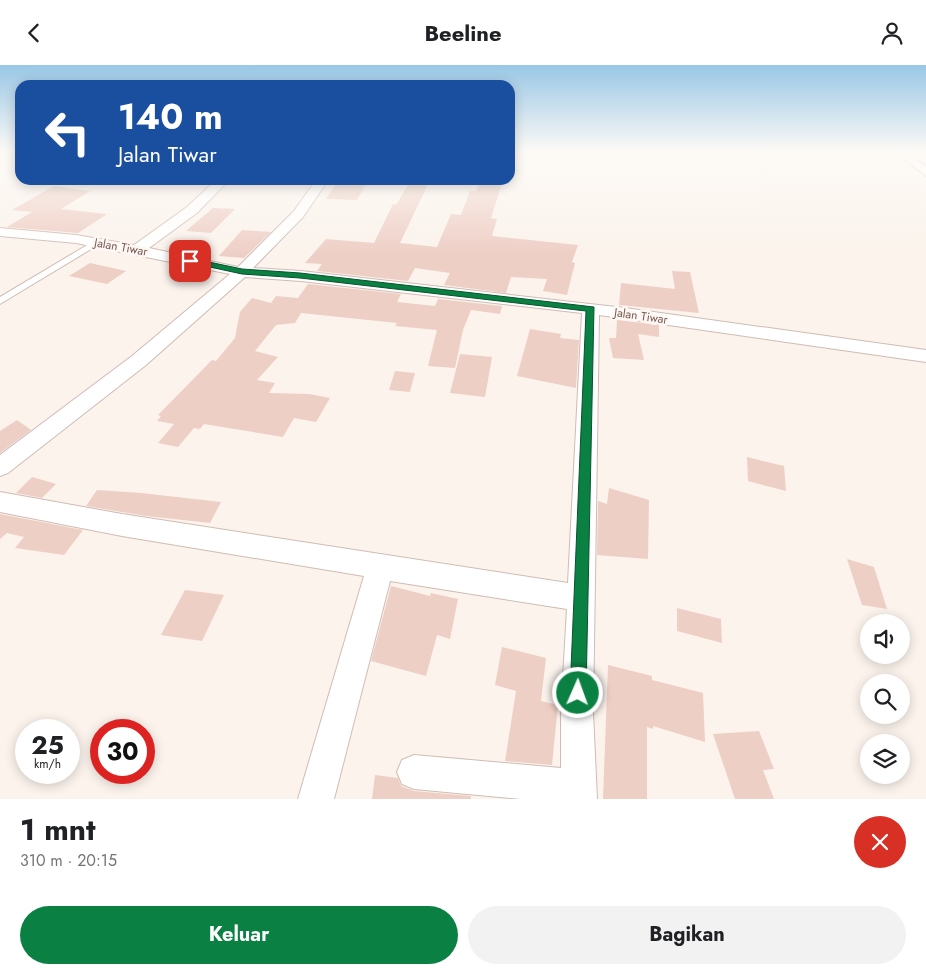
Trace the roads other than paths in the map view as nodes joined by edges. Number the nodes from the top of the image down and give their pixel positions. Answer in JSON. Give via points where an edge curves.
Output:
{"nodes":[{"id":1,"x":219,"y":185,"type":"edge"},
{"id":2,"x":319,"y":185,"type":"edge"},
{"id":3,"x":0,"y":232,"type":"edge"},
{"id":4,"x":97,"y":243,"type":"junction"},
{"id":5,"x":138,"y":249,"type":"junction"},
{"id":6,"x":242,"y":272,"type":"junction"},
{"id":7,"x":0,"y":301,"type":"edge"},
{"id":8,"x":591,"y":309,"type":"junction"},
{"id":9,"x":926,"y":356,"type":"edge"},
{"id":10,"x":0,"y":467,"type":"edge"},
{"id":11,"x":0,"y":502,"type":"edge"},
{"id":12,"x":380,"y":567,"type":"junction"},
{"id":13,"x":581,"y":598,"type":"junction"},
{"id":14,"x":414,"y":772,"type":"dead end"},
{"id":15,"x":578,"y":793,"type":"edge"},
{"id":16,"x":316,"y":799,"type":"edge"}],
"edges":[{"from":1,"to":5,"type":"street","via":[[192,211]]},
{"from":2,"to":6,"type":"street","via":[[314,196]]},
{"from":3,"to":4,"type":"street","name":"Jalan Tiwar"},
{"from":4,"to":5,"type":"street","name":"Jalan Tiwar"},
{"from":4,"to":7,"type":"lane"},
{"from":5,"to":6,"type":"street","name":"Jalan Tiwar"},
{"from":6,"to":8,"type":"street","name":"Jalan Tiwar"},
{"from":6,"to":10,"type":"street","via":[[147,355]]},
{"from":8,"to":9,"type":"street","name":"Jalan Tiwar"},
{"from":8,"to":13,"type":"street"},
{"from":11,"to":12,"type":"street"},
{"from":12,"to":13,"type":"street"},
{"from":12,"to":16,"type":"street"},
{"from":13,"to":15,"type":"street"},
{"from":14,"to":15,"type":"street"}]}
